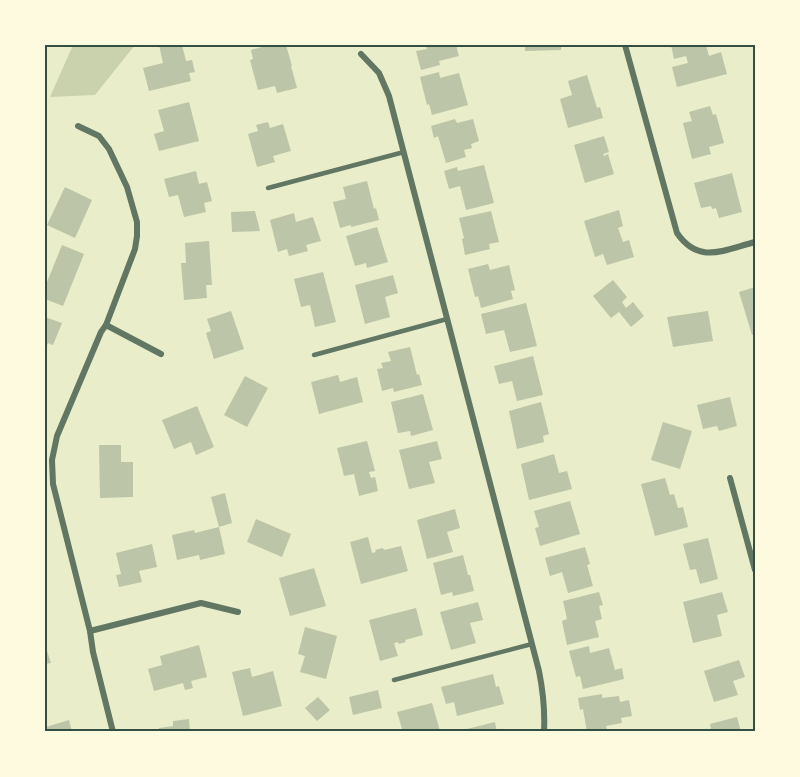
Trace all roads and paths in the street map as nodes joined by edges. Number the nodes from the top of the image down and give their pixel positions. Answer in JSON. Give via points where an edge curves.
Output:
{"nodes":[{"id":1,"x":625,"y":45,"type":"edge"},
{"id":2,"x":361,"y":54,"type":"dead end"},
{"id":3,"x":78,"y":126,"type":"dead end"},
{"id":4,"x":404,"y":152,"type":"junction"},
{"id":5,"x":268,"y":188,"type":"dead end"},
{"id":6,"x":755,"y":242,"type":"edge"},
{"id":7,"x":447,"y":318,"type":"junction"},
{"id":8,"x":106,"y":326,"type":"junction"},
{"id":9,"x":161,"y":354,"type":"dead end"},
{"id":10,"x":314,"y":355,"type":"dead end"},
{"id":11,"x":730,"y":478,"type":"dead end"},
{"id":12,"x":755,"y":570,"type":"edge"},
{"id":13,"x":238,"y":612,"type":"dead end"},
{"id":14,"x":90,"y":631,"type":"junction"},
{"id":15,"x":532,"y":644,"type":"junction"},
{"id":16,"x":394,"y":680,"type":"dead end"},
{"id":17,"x":113,"y":732,"type":"edge"},
{"id":18,"x":544,"y":732,"type":"edge"}],
"edges":[{"from":1,"to":6,"type":"street","via":[[677,233],[683,242],[702,253]]},
{"from":2,"to":4,"type":"street","via":[[379,73]]},
{"from":3,"to":8,"type":"street","via":[[99,136],[109,149],[127,186],[137,222],[135,249]]},
{"from":4,"to":5,"type":"lane"},
{"from":4,"to":7,"type":"street"},
{"from":7,"to":10,"type":"lane"},
{"from":7,"to":15,"type":"street"},
{"from":8,"to":9,"type":"street"},
{"from":8,"to":14,"type":"street","via":[[57,436],[52,460],[53,484]]},
{"from":11,"to":12,"type":"street"},
{"from":13,"to":14,"type":"street","via":[[201,603]]},
{"from":14,"to":17,"type":"street"},
{"from":15,"to":16,"type":"lane"},
{"from":15,"to":18,"type":"street","via":[[542,688]]}]}
